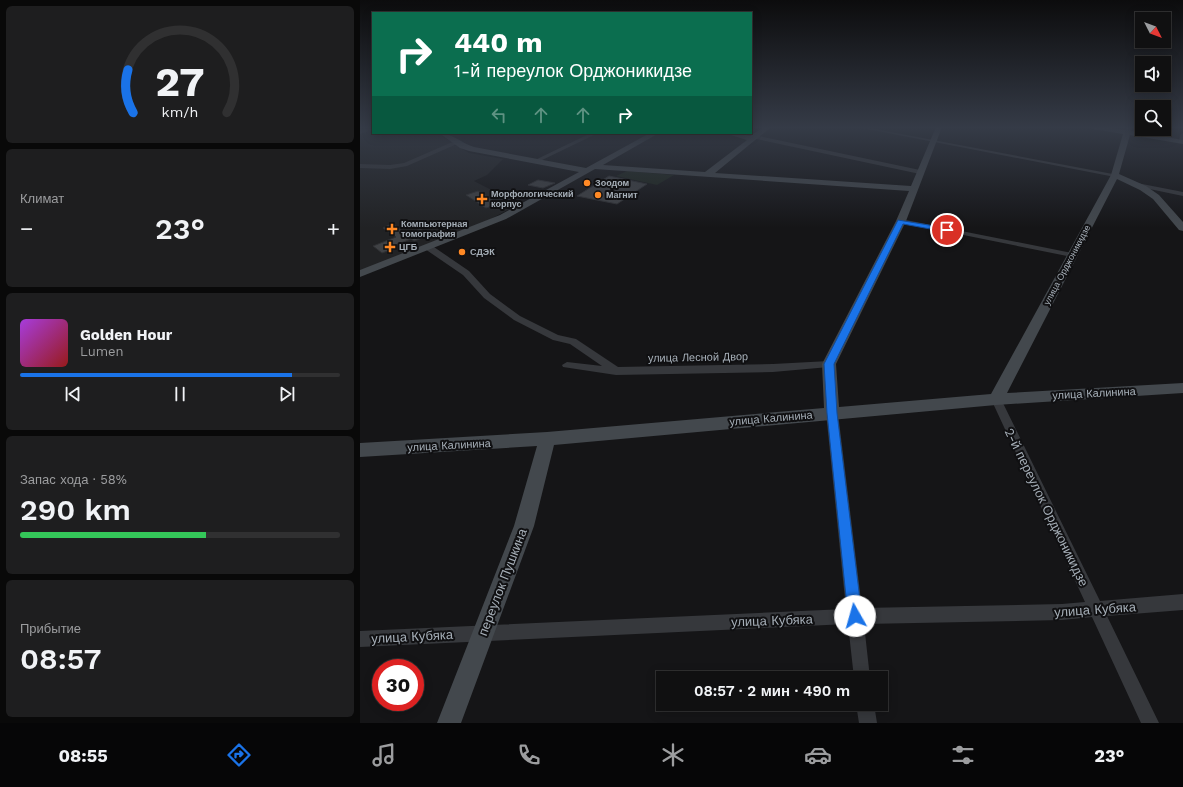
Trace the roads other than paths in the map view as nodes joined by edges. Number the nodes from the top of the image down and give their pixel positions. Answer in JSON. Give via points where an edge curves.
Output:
{"nodes":[{"id":1,"x":415,"y":161,"type":"edge"},
{"id":2,"x":536,"y":161,"type":"edge"},
{"id":3,"x":606,"y":161,"type":"edge"},
{"id":4,"x":725,"y":161,"type":"edge"},
{"id":5,"x":867,"y":161,"type":"edge"},
{"id":6,"x":925,"y":161,"type":"edge"},
{"id":7,"x":1041,"y":161,"type":"edge"},
{"id":8,"x":1119,"y":161,"type":"edge"},
{"id":9,"x":360,"y":166,"type":"edge"},
{"id":10,"x":591,"y":169,"type":"junction"},
{"id":11,"x":920,"y":172,"type":"junction"},
{"id":12,"x":707,"y":175,"type":"junction"},
{"id":13,"x":1115,"y":175,"type":"junction"},
{"id":14,"x":1137,"y":185,"type":"junction"},
{"id":15,"x":914,"y":189,"type":"junction"},
{"id":16,"x":1183,"y":194,"type":"edge"},
{"id":17,"x":901,"y":221,"type":"junction"},
{"id":18,"x":1183,"y":228,"type":"edge"},
{"id":19,"x":428,"y":247,"type":"junction"},
{"id":20,"x":1072,"y":255,"type":"junction"},
{"id":21,"x":360,"y":274,"type":"edge"},
{"id":22,"x":829,"y":364,"type":"junction"},
{"id":23,"x":567,"y":365,"type":"dead end"},
{"id":24,"x":616,"y":370,"type":"junction"},
{"id":25,"x":1183,"y":388,"type":"edge"},
{"id":26,"x":996,"y":399,"type":"junction"},
{"id":27,"x":832,"y":413,"type":"junction"},
{"id":28,"x":547,"y":439,"type":"junction"},
{"id":29,"x":360,"y":450,"type":"edge"},
{"id":30,"x":1183,"y":602,"type":"edge"},
{"id":31,"x":1096,"y":608,"type":"junction"},
{"id":32,"x":855,"y":616,"type":"junction"},
{"id":33,"x":482,"y":632,"type":"junction"},
{"id":34,"x":360,"y":639,"type":"edge"},
{"id":35,"x":861,"y":671,"type":"edge"},
{"id":36,"x":866,"y":711,"type":"edge"},
{"id":37,"x":449,"y":723,"type":"edge"},
{"id":38,"x":868,"y":723,"type":"edge"},
{"id":39,"x":1150,"y":723,"type":"edge"}],
"edges":[{"from":1,"to":9,"type":"street","via":[[390,168]]},
{"from":2,"to":10,"type":"street"},
{"from":3,"to":10,"type":"street"},
{"from":4,"to":12,"type":"street"},
{"from":5,"to":11,"type":"street"},
{"from":6,"to":11,"type":"street"},
{"from":7,"to":13,"type":"street"},
{"from":8,"to":13,"type":"street","name":"улица Орджоникидзе"},
{"from":10,"to":12,"type":"street"},
{"from":10,"to":19,"type":"street","via":[[503,217]]},
{"from":11,"to":15,"type":"street"},
{"from":12,"to":15,"type":"street"},
{"from":13,"to":14,"type":"street"},
{"from":13,"to":20,"type":"street","name":"улица Орджоникидзе"},
{"from":14,"to":16,"type":"street"},
{"from":14,"to":18,"type":"street","via":[[1156,197]]},
{"from":15,"to":17,"type":"street"},
{"from":17,"to":20,"type":"street"},
{"from":17,"to":22,"type":"street"},
{"from":19,"to":21,"type":"street"},
{"from":19,"to":24,"type":"street","via":[[466,273],[487,296],[517,318],[556,338],[573,340]]},
{"from":20,"to":26,"type":"street","name":"улица Орджоникидзе"},
{"from":22,"to":24,"type":"street","name":"улица Лесной Двор","via":[[772,368]]},
{"from":22,"to":27,"type":"street"},
{"from":23,"to":24,"type":"street","name":"улица Лесной Двор"},
{"from":25,"to":26,"type":"street","name":"улица Калинина"},
{"from":26,"to":27,"type":"street","name":"улица Калинина"},
{"from":26,"to":31,"type":"street","name":"2-й переулок Орджоникидзе"},
{"from":27,"to":28,"type":"street","name":"улица Калинина"},
{"from":27,"to":32,"type":"street"},
{"from":28,"to":29,"type":"street","name":"улица Калинина"},
{"from":28,"to":33,"type":"street","name":"переулок Пушкина","via":[[524,526]]},
{"from":30,"to":31,"type":"street","name":"улица Кубяка"},
{"from":31,"to":32,"type":"street","name":"улица Кубяка","via":[[1062,612]]},
{"from":31,"to":39,"type":"street","name":"2-й переулок Орджоникидзе"},
{"from":32,"to":33,"type":"street","name":"улица Кубяка"},
{"from":32,"to":35,"type":"street"},
{"from":33,"to":34,"type":"street","name":"улица Кубяка"},
{"from":33,"to":37,"type":"street","name":"переулок Пушкина"},
{"from":36,"to":38,"type":"street"}]}
